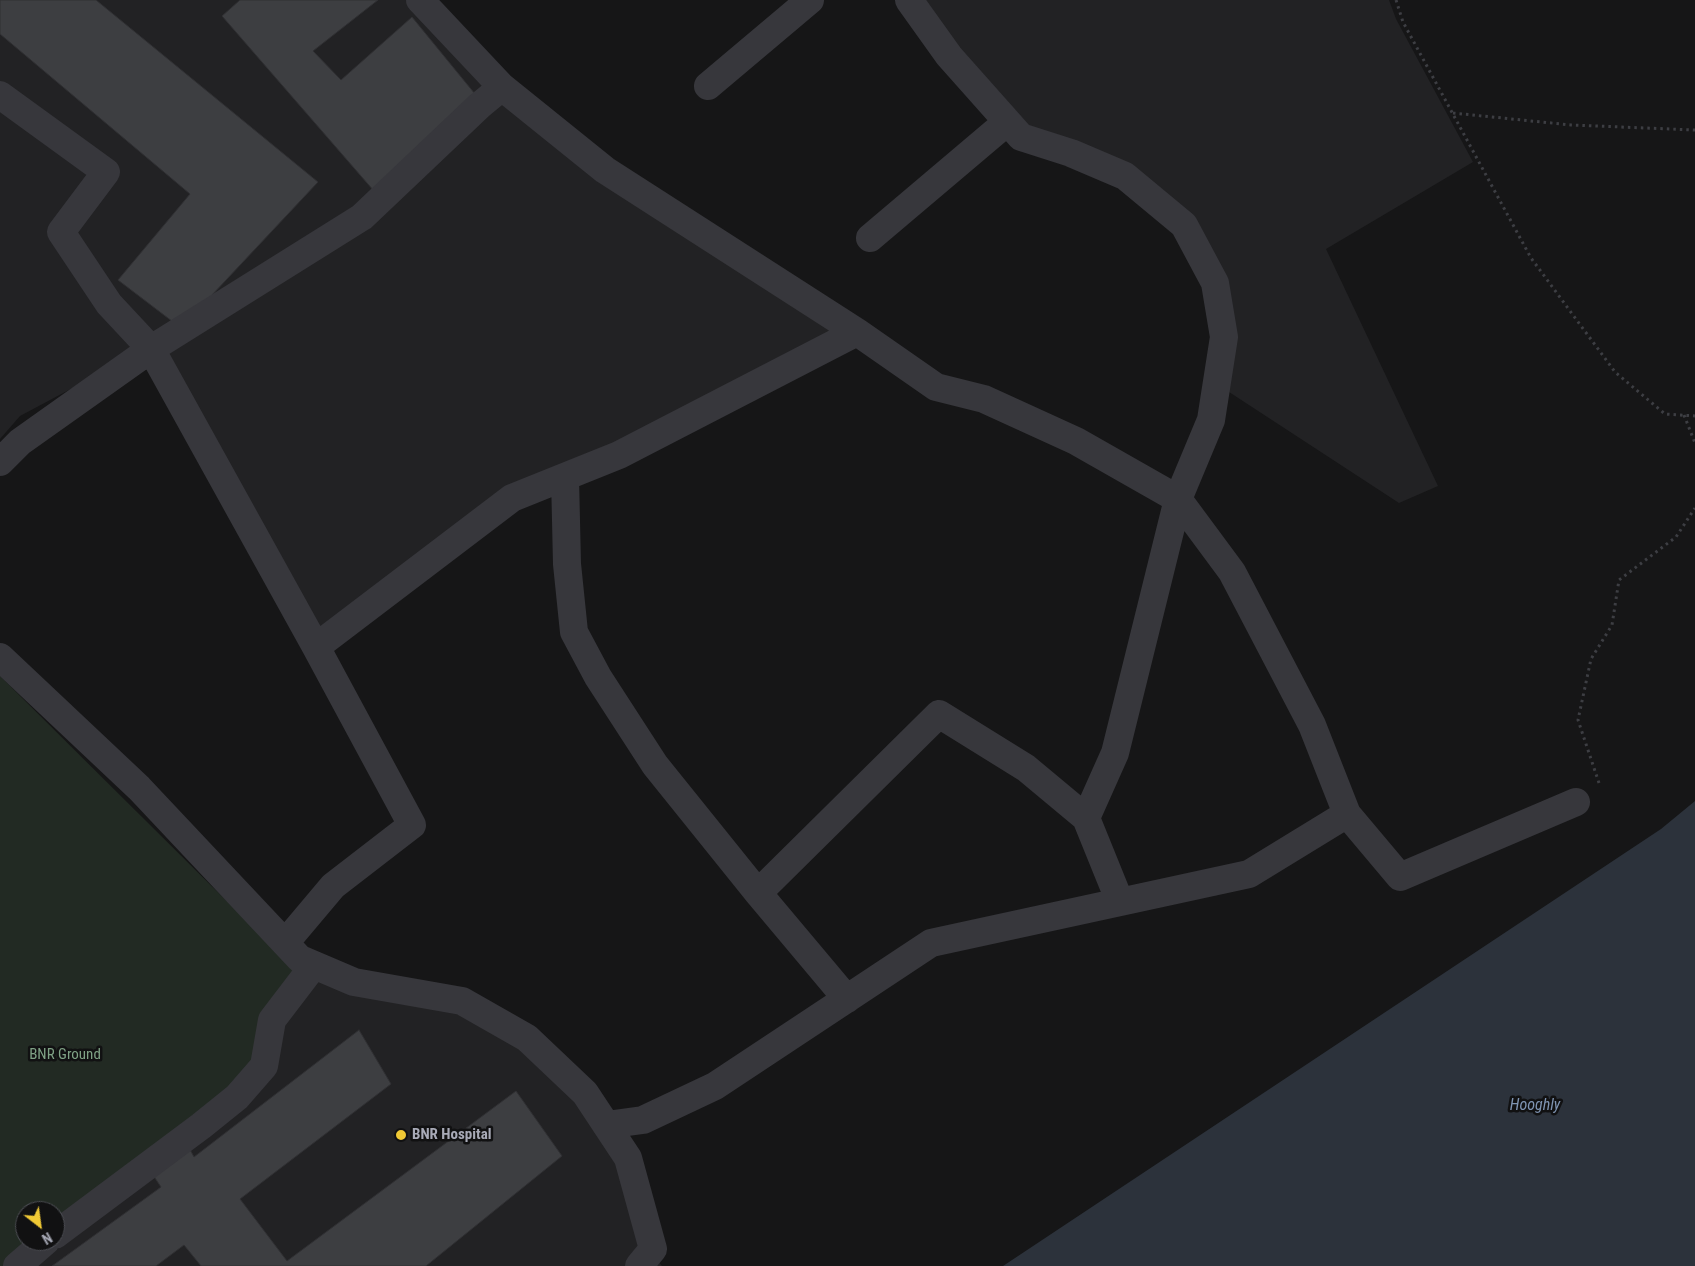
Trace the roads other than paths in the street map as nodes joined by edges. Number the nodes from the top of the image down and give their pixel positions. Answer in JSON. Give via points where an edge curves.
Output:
{"nodes":[{"id":1,"x":420,"y":0,"type":"edge"},
{"id":2,"x":810,"y":0,"type":"edge"},
{"id":3,"x":909,"y":0,"type":"edge"},
{"id":4,"x":708,"y":86,"type":"dead end"},
{"id":5,"x":502,"y":87,"type":"junction"},
{"id":6,"x":0,"y":95,"type":"edge"},
{"id":7,"x":1007,"y":122,"type":"junction"},
{"id":8,"x":870,"y":238,"type":"dead end"},
{"id":9,"x":857,"y":332,"type":"junction"},
{"id":10,"x":151,"y":349,"type":"junction"},
{"id":11,"x":0,"y":462,"type":"edge"},
{"id":12,"x":565,"y":477,"type":"junction"},
{"id":13,"x":1178,"y":499,"type":"junction"},
{"id":14,"x":316,"y":647,"type":"junction"},
{"id":15,"x":0,"y":657,"type":"edge"},
{"id":16,"x":1576,"y":802,"type":"dead end"},
{"id":17,"x":1348,"y":814,"type":"junction"},
{"id":18,"x":1086,"y":818,"type":"junction"},
{"id":19,"x":758,"y":893,"type":"junction"},
{"id":20,"x":1120,"y":902,"type":"junction"},
{"id":21,"x":285,"y":944,"type":"junction"},
{"id":22,"x":314,"y":964,"type":"junction"},
{"id":23,"x":847,"y":998,"type":"junction"},
{"id":24,"x":606,"y":1125,"type":"junction"},
{"id":25,"x":65,"y":1227,"type":"edge"},
{"id":26,"x":35,"y":1251,"type":"edge"},
{"id":27,"x":18,"y":1266,"type":"edge"},
{"id":28,"x":639,"y":1266,"type":"edge"}],
"edges":[{"from":1,"to":5,"type":"lane"},
{"from":2,"to":4,"type":"lane"},
{"from":3,"to":7,"type":"lane","via":[[949,56]]},
{"from":5,"to":9,"type":"lane","via":[[605,170]]},
{"from":5,"to":10,"type":"lane","via":[[362,216]]},
{"from":6,"to":10,"type":"lane","via":[[106,172],[61,232],[109,304]]},
{"from":7,"to":8,"type":"lane"},
{"from":7,"to":13,"type":"lane","via":[[1021,137],[1072,153],[1125,176],[1184,225],[1215,282],[1224,337],[1211,420]]},
{"from":9,"to":12,"type":"lane","via":[[619,456]]},
{"from":9,"to":13,"type":"lane","via":[[936,387],[984,399],[1067,437]]},
{"from":10,"to":11,"type":"lane","via":[[20,442]]},
{"from":10,"to":14,"type":"lane"},
{"from":12,"to":14,"type":"lane","via":[[512,498]]},
{"from":12,"to":19,"type":"lane","via":[[567,564],[574,632],[598,677],[655,765]]},
{"from":13,"to":17,"type":"lane","via":[[1232,572],[1312,725]]},
{"from":13,"to":18,"type":"lane","via":[[1115,753]]},
{"from":14,"to":21,"type":"lane","via":[[412,825],[333,886]]},
{"from":15,"to":21,"type":"lane","via":[[139,788]]},
{"from":16,"to":17,"type":"lane","via":[[1400,877]]},
{"from":17,"to":20,"type":"lane","via":[[1250,874]]},
{"from":18,"to":19,"type":"lane","via":[[1026,768],[939,714]]},
{"from":18,"to":20,"type":"lane"},
{"from":19,"to":23,"type":"lane"},
{"from":20,"to":23,"type":"lane","via":[[930,943]]},
{"from":21,"to":22,"type":"lane","via":[[300,959]]},
{"from":22,"to":24,"type":"lane","via":[[354,982],[462,1001],[527,1038],[585,1093]]},
{"from":22,"to":25,"type":"lane","via":[[272,1020],[264,1066],[237,1097]]},
{"from":23,"to":24,"type":"lane","via":[[714,1086],[643,1120]]},
{"from":24,"to":28,"type":"lane","via":[[628,1158],[653,1250]]},
{"from":26,"to":27,"type":"lane"}]}
